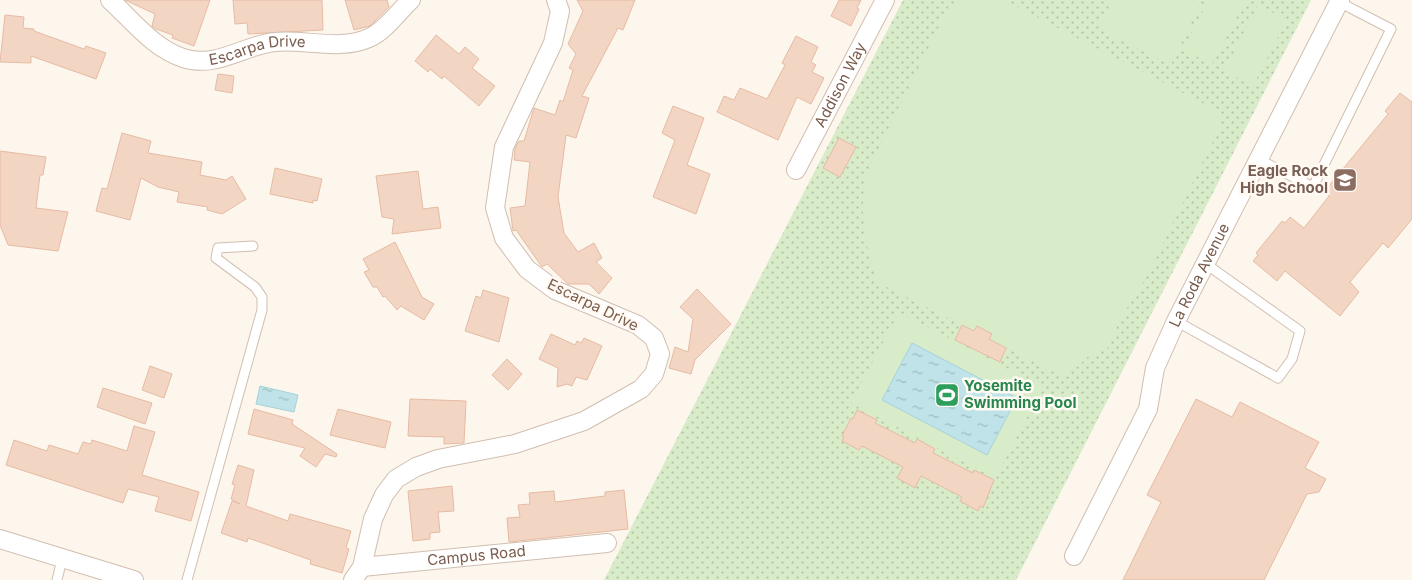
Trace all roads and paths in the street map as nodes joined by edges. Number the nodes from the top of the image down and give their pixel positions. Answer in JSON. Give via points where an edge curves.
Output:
{"nodes":[{"id":1,"x":110,"y":0,"type":"edge"},
{"id":2,"x":411,"y":0,"type":"edge"},
{"id":3,"x":556,"y":0,"type":"edge"},
{"id":4,"x":885,"y":0,"type":"edge"},
{"id":5,"x":1339,"y":1,"type":"edge"},
{"id":6,"x":1260,"y":160,"type":"junction"},
{"id":7,"x":796,"y":170,"type":"dead end"},
{"id":8,"x":253,"y":246,"type":"dead end"},
{"id":9,"x":1206,"y":264,"type":"junction"},
{"id":10,"x":1176,"y":321,"type":"junction"},
{"id":11,"x":0,"y":539,"type":"edge"},
{"id":12,"x":607,"y":543,"type":"dead end"},
{"id":13,"x":1074,"y":556,"type":"dead end"},
{"id":14,"x":62,"y":559,"type":"junction"},
{"id":15,"x":357,"y":574,"type":"edge"},
{"id":16,"x":57,"y":580,"type":"edge"},
{"id":17,"x":134,"y":580,"type":"edge"},
{"id":18,"x":187,"y":580,"type":"edge"}],
"edges":[{"from":1,"to":2,"type":"street","name":"Escarpa Drive","via":[[164,50],[185,59],[208,61],[276,42],[349,44],[370,38]]},
{"from":3,"to":15,"type":"street","name":"Escarpa Drive","via":[[560,11],[554,43],[504,147],[495,208],[504,238],[526,269],[556,290],[638,325],[654,338],[660,354],[654,374],[642,389],[584,421],[515,444],[438,459],[396,479],[373,519]]},
{"from":4,"to":7,"type":"street","name":"Addison Way"},
{"from":5,"to":6,"type":"street","name":"La Roda Avenue"},
{"from":5,"to":6,"type":"lane","via":[[1391,29],[1313,187]]},
{"from":6,"to":9,"type":"street","name":"La Roda Avenue"},
{"from":8,"to":18,"type":"lane","via":[[218,248],[216,258],[255,288],[262,297],[262,310]]},
{"from":9,"to":10,"type":"street","name":"La Roda Avenue"},
{"from":9,"to":10,"type":"lane","via":[[1300,331],[1292,358],[1278,378]]},
{"from":10,"to":13,"type":"street","name":"La Roda Avenue","via":[[1155,368],[1148,409]]},
{"from":11,"to":14,"type":"street"},
{"from":12,"to":15,"type":"street","name":"Campus Road"},
{"from":14,"to":16,"type":"lane"},
{"from":14,"to":17,"type":"street"}]}
